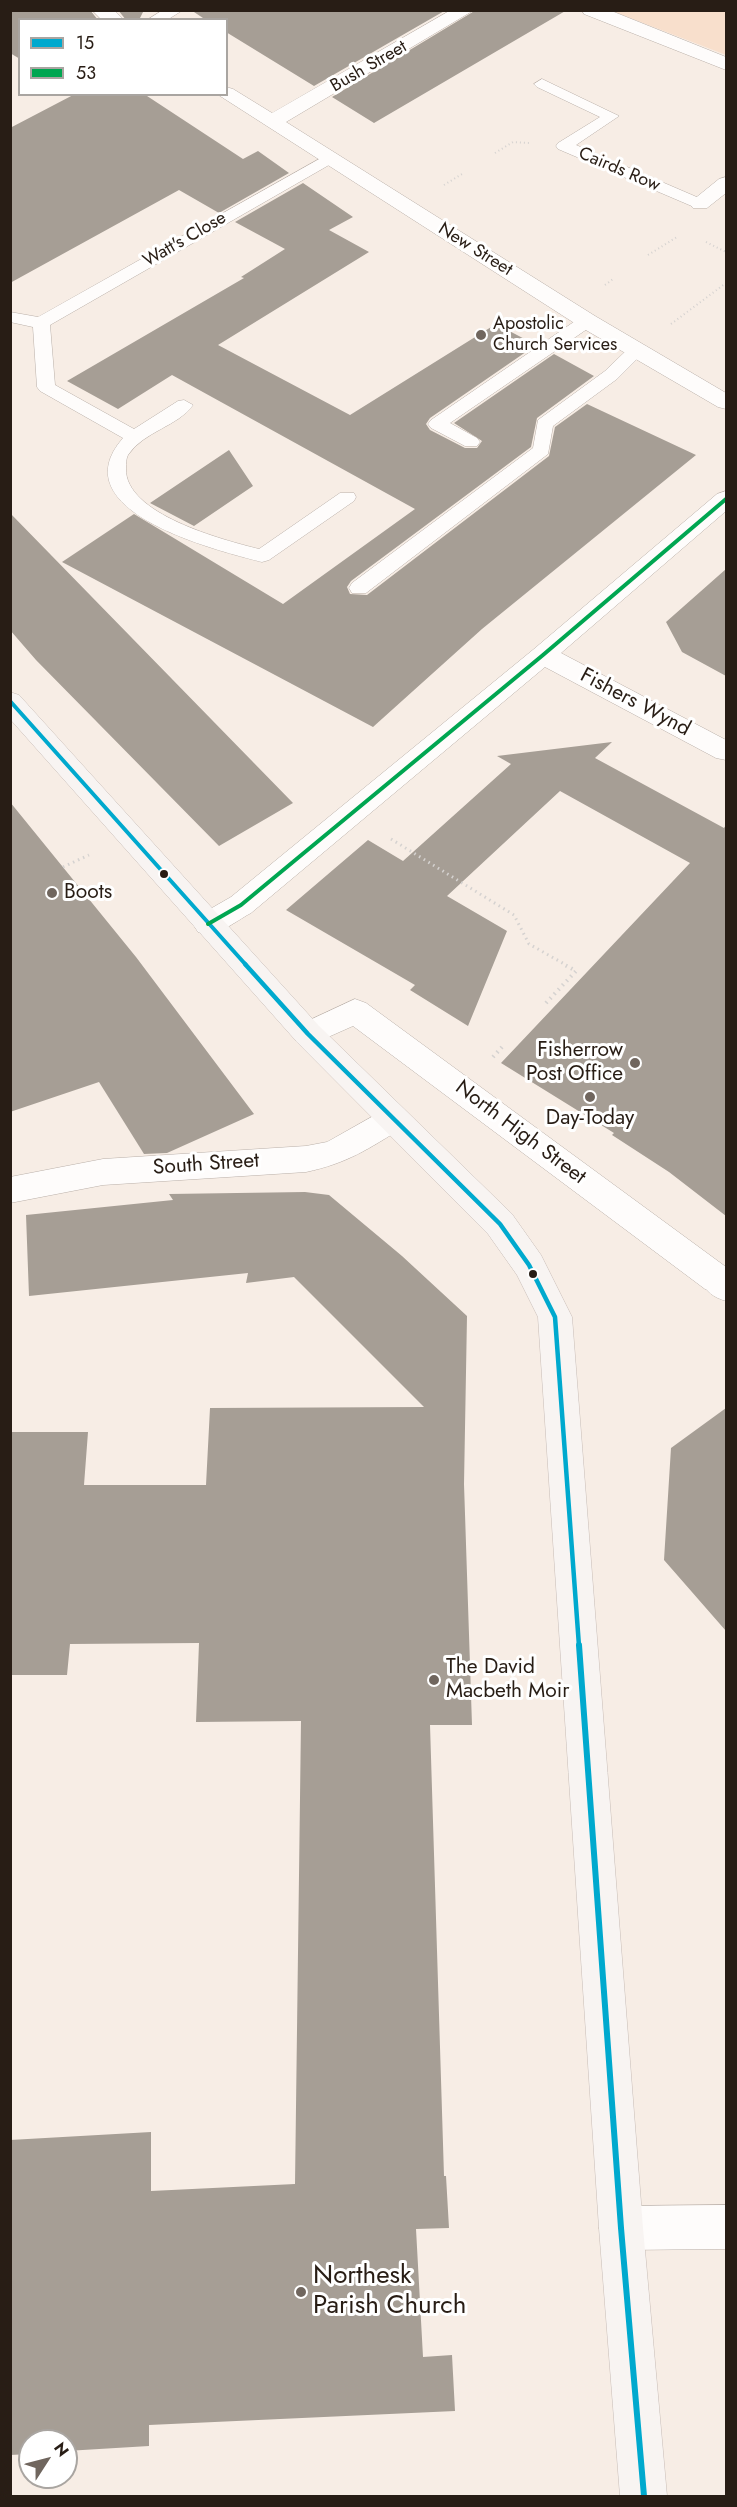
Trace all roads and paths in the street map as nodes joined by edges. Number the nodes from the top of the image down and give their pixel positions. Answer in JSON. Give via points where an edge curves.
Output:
{"nodes":[{"id":1,"x":176,"y":10,"type":"edge"},
{"id":2,"x":465,"y":10,"type":"edge"},
{"id":3,"x":591,"y":10,"type":"edge"},
{"id":4,"x":158,"y":18,"type":"edge"},
{"id":5,"x":726,"y":64,"type":"edge"},
{"id":6,"x":542,"y":84,"type":"dead end"},
{"id":7,"x":228,"y":94,"type":"edge"},
{"id":8,"x":272,"y":121,"type":"junction"},
{"id":9,"x":330,"y":158,"type":"junction"},
{"id":10,"x":726,"y":183,"type":"edge"},
{"id":11,"x":700,"y":204,"type":"joint"},
{"id":12,"x":685,"y":232,"type":"dead end"},
{"id":13,"x":648,"y":255,"type":"dead end"},
{"id":14,"x":726,"y":283,"type":"edge"},
{"id":15,"x":10,"y":317,"type":"edge"},
{"id":16,"x":587,"y":321,"type":"junction"},
{"id":17,"x":41,"y":323,"type":"junction"},
{"id":18,"x":637,"y":350,"type":"junction"},
{"id":19,"x":726,"y":402,"type":"edge"},
{"id":20,"x":184,"y":405,"type":"dead end"},
{"id":21,"x":134,"y":437,"type":"junction"},
{"id":22,"x":471,"y":442,"type":"dead end"},
{"id":23,"x":346,"y":497,"type":"dead end"},
{"id":24,"x":726,"y":499,"type":"edge"},
{"id":25,"x":359,"y":588,"type":"dead end"},
{"id":26,"x":543,"y":655,"type":"junction"},
{"id":27,"x":10,"y":700,"type":"edge"},
{"id":28,"x":726,"y":751,"type":"edge"},
{"id":29,"x":351,"y":815,"type":"junction"},
{"id":30,"x":208,"y":924,"type":"junction"},
{"id":31,"x":546,"y":1003,"type":"dead end"},
{"id":32,"x":308,"y":1034,"type":"junction"},
{"id":33,"x":393,"y":1118,"type":"junction"},
{"id":34,"x":10,"y":1190,"type":"edge"},
{"id":35,"x":722,"y":1283,"type":"edge"},
{"id":36,"x":726,"y":2227,"type":"edge"},
{"id":37,"x":621,"y":2228,"type":"junction"},
{"id":38,"x":644,"y":2496,"type":"edge"}],
"edges":[{"from":1,"to":4,"type":"lane"},
{"from":2,"to":8,"type":"street","name":"Bush Street"},
{"from":3,"to":5,"type":"street"},
{"from":6,"to":11,"type":"lane","name":"Cairds Row","via":[[611,116],[564,146]]},
{"from":7,"to":8,"type":"street","name":"New Street"},
{"from":8,"to":9,"type":"street","name":"New Street"},
{"from":9,"to":16,"type":"street","name":"New Street"},
{"from":9,"to":17,"type":"lane","name":"Watt's Close"},
{"from":10,"to":11,"type":"street","name":"Cairds Row"},
{"from":12,"to":13,"type":"path"},
{"from":14,"to":18,"type":"path"},
{"from":15,"to":17,"type":"lane"},
{"from":16,"to":18,"type":"street","name":"New Street"},
{"from":16,"to":22,"type":"lane","via":[[437,424]]},
{"from":17,"to":21,"type":"lane","via":[[46,387]]},
{"from":18,"to":19,"type":"street","name":"New Street"},
{"from":18,"to":25,"type":"lane","via":[[611,375],[544,424],[542,450]]},
{"from":20,"to":21,"type":"lane"},
{"from":21,"to":23,"type":"lane","via":[[117,459],[121,491],[165,525],[212,544],[262,556]]},
{"from":24,"to":26,"type":"street"},
{"from":26,"to":28,"type":"street","name":"Fishers Wynd"},
{"from":26,"to":29,"type":"street"},
{"from":27,"to":30,"type":"main road"},
{"from":29,"to":30,"type":"street","via":[[241,905]]},
{"from":29,"to":31,"type":"path","via":[[514,915],[530,944],[576,971]]},
{"from":30,"to":32,"type":"main road"},
{"from":32,"to":33,"type":"main road"},
{"from":32,"to":35,"type":"street","name":"North High Street","via":[[356,1011]]},
{"from":33,"to":34,"type":"street","name":"South Street","via":[[334,1153],[306,1159],[103,1172]]},
{"from":33,"to":37,"type":"main road","via":[[500,1224],[529,1265],[555,1317]]},
{"from":36,"to":37,"type":"street"},
{"from":37,"to":38,"type":"main road"}]}
